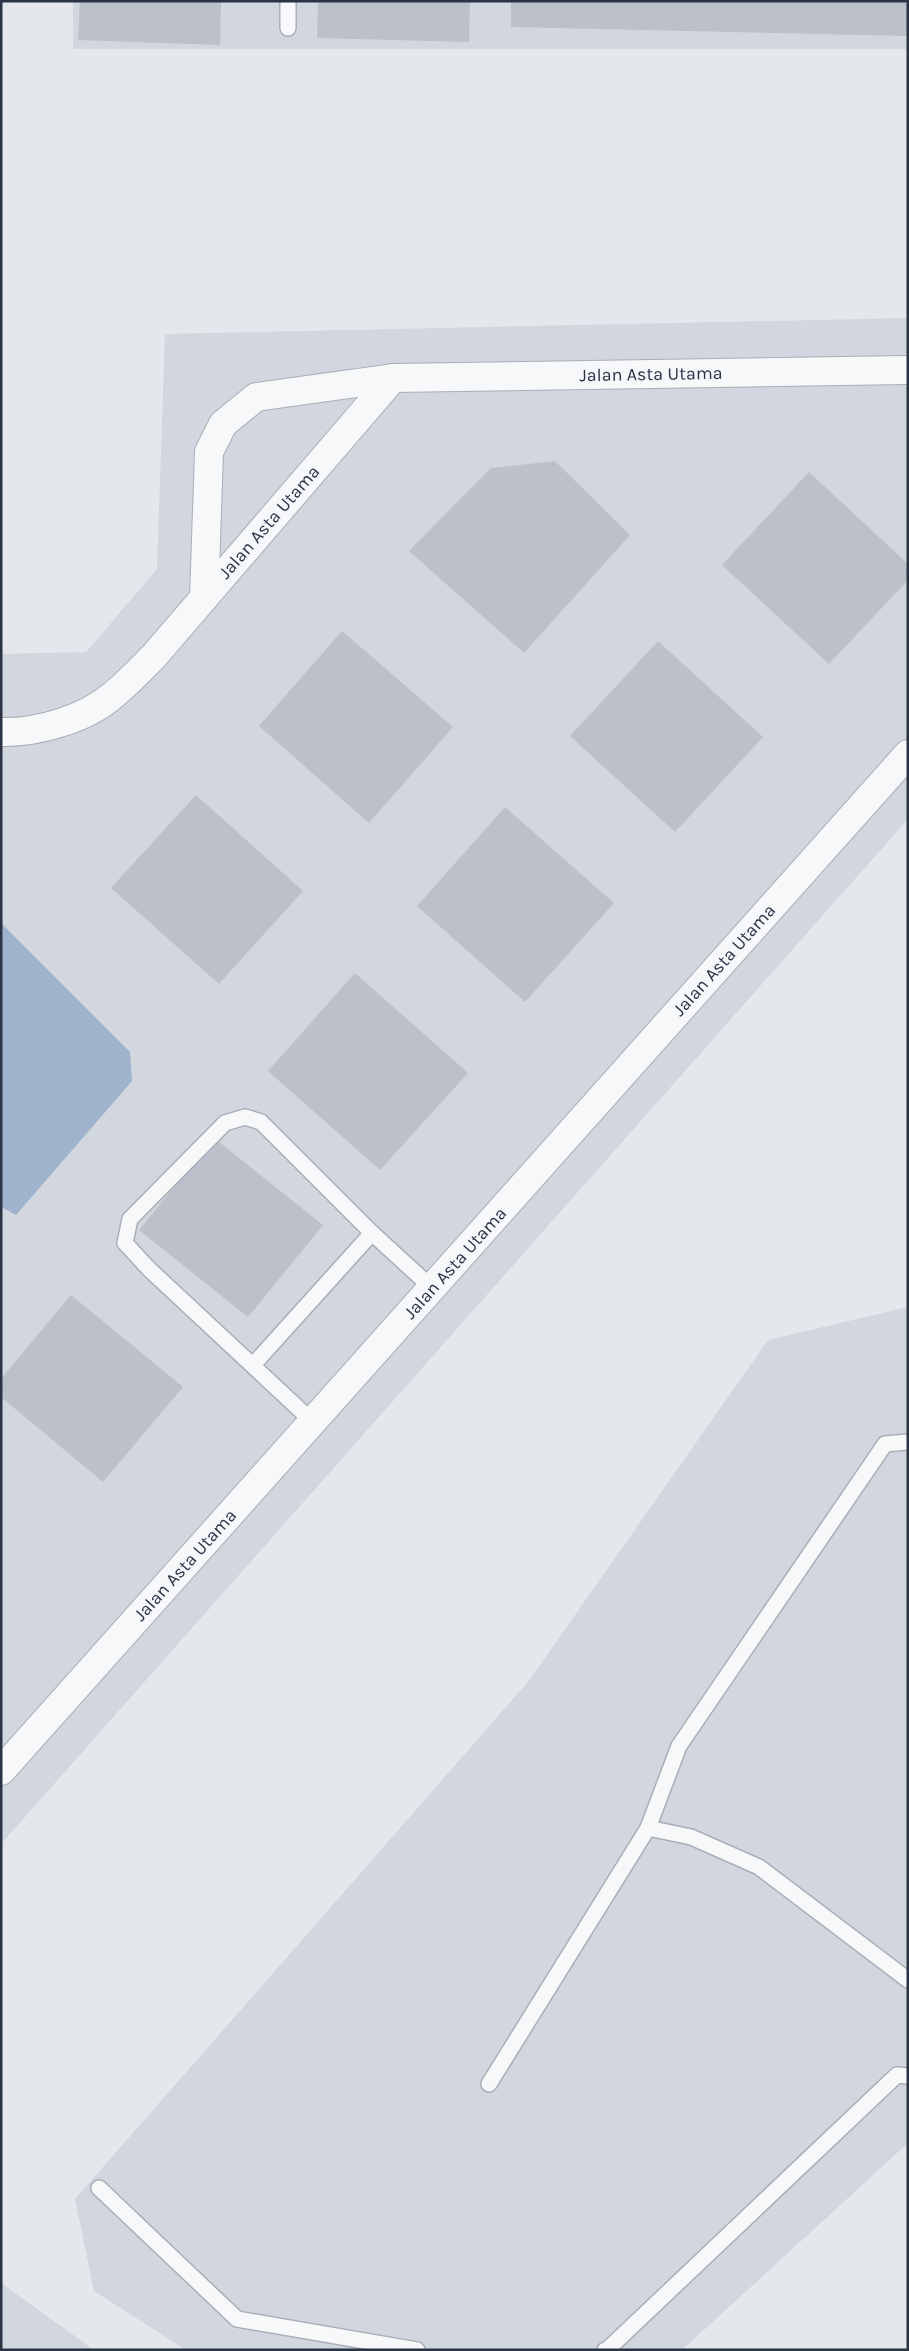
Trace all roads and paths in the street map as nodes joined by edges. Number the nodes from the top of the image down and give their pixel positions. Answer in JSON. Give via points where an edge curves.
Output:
{"nodes":[{"id":1,"x":288,"y":1,"type":"edge"},
{"id":2,"x":288,"y":28,"type":"dead end"},
{"id":3,"x":908,"y":370,"type":"edge"},
{"id":4,"x":393,"y":378,"type":"junction"},
{"id":5,"x":204,"y":598,"type":"junction"},
{"id":6,"x":1,"y":732,"type":"edge"},
{"id":7,"x":908,"y":754,"type":"edge"},
{"id":8,"x":372,"y":1233,"type":"junction"},
{"id":9,"x":432,"y":1288,"type":"junction"},
{"id":10,"x":253,"y":1365,"type":"junction"},
{"id":11,"x":313,"y":1422,"type":"junction"},
{"id":12,"x":908,"y":1442,"type":"edge"},
{"id":13,"x":1,"y":1771,"type":"edge"},
{"id":14,"x":648,"y":1828,"type":"junction"},
{"id":15,"x":908,"y":1980,"type":"edge"},
{"id":16,"x":908,"y":2076,"type":"edge"},
{"id":17,"x":489,"y":2084,"type":"dead end"},
{"id":18,"x":99,"y":2188,"type":"dead end"},
{"id":19,"x":417,"y":2350,"type":"edge"},
{"id":20,"x":605,"y":2350,"type":"edge"}],
"edges":[{"from":1,"to":2,"type":"lane"},
{"from":3,"to":4,"type":"street","name":"Jalan Asta Utama"},
{"from":4,"to":5,"type":"street","name":"Jalan Asta Utama"},
{"from":4,"to":5,"type":"street","name":"Jalan Asta Utama","via":[[256,396],[223,424],[209,452]]},
{"from":5,"to":6,"type":"street","name":"Jalan Asta Utama","via":[[154,656],[111,697],[71,720],[20,733]]},
{"from":7,"to":9,"type":"street","name":"Jalan Asta Utama"},
{"from":8,"to":9,"type":"lane"},
{"from":8,"to":10,"type":"lane"},
{"from":8,"to":10,"type":"lane","via":[[261,1122],[245,1117],[225,1123],[130,1219],[125,1243]]},
{"from":9,"to":11,"type":"street","name":"Jalan Asta Utama"},
{"from":10,"to":11,"type":"lane"},
{"from":11,"to":13,"type":"street","name":"Jalan Asta Utama"},
{"from":12,"to":14,"type":"lane","via":[[885,1444],[679,1746]]},
{"from":14,"to":15,"type":"lane","via":[[691,1837],[759,1868]]},
{"from":14,"to":17,"type":"lane"},
{"from":16,"to":20,"type":"lane","via":[[897,2074]]},
{"from":18,"to":19,"type":"lane","via":[[237,2319]]}]}
